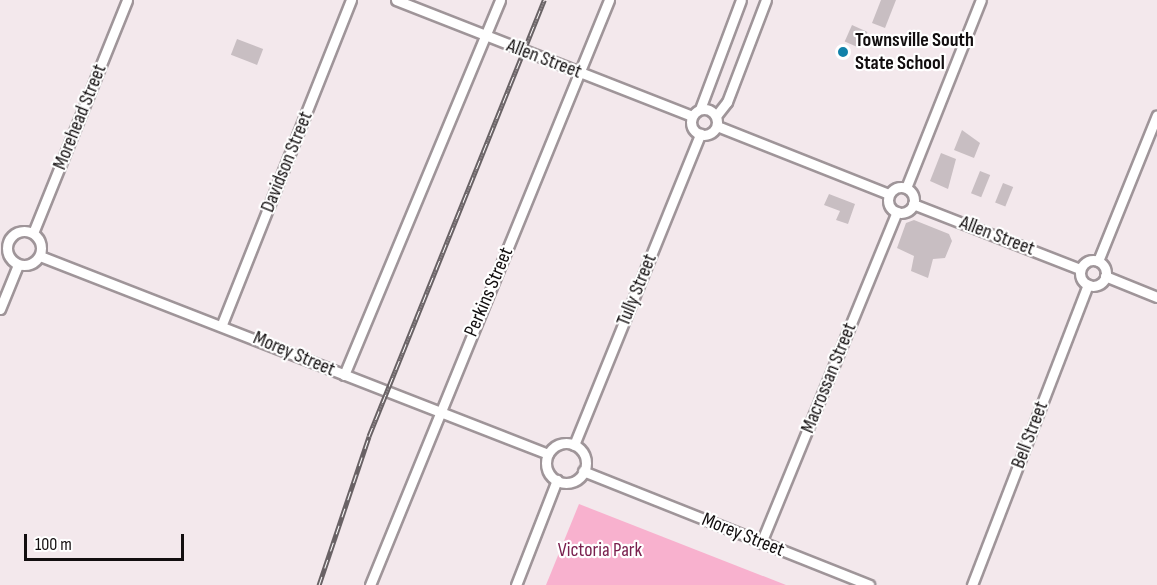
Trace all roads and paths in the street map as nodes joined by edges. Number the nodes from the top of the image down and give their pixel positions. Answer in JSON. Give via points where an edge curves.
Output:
{"nodes":[{"id":1,"x":127,"y":0,"type":"edge"},
{"id":2,"x":351,"y":0,"type":"edge"},
{"id":3,"x":396,"y":0,"type":"edge"},
{"id":4,"x":500,"y":0,"type":"edge"},
{"id":5,"x":609,"y":0,"type":"edge"},
{"id":6,"x":741,"y":0,"type":"edge"},
{"id":7,"x":766,"y":0,"type":"edge"},
{"id":8,"x":981,"y":0,"type":"edge"},
{"id":9,"x":486,"y":36,"type":"junction"},
{"id":10,"x":580,"y":73,"type":"junction"},
{"id":11,"x":696,"y":113,"type":"junction"},
{"id":12,"x":1157,"y":115,"type":"edge"},
{"id":13,"x":716,"y":121,"type":"junction"},
{"id":14,"x":700,"y":134,"type":"junction"},
{"id":15,"x":906,"y":188,"type":"junction"},
{"id":16,"x":889,"y":194,"type":"junction"},
{"id":17,"x":913,"y":204,"type":"junction"},
{"id":18,"x":897,"y":212,"type":"junction"},
{"id":19,"x":33,"y":233,"type":"junction"},
{"id":20,"x":4,"y":239,"type":"edge"},
{"id":21,"x":40,"y":256,"type":"junction"},
{"id":22,"x":1098,"y":261,"type":"junction"},
{"id":23,"x":18,"y":265,"type":"junction"},
{"id":24,"x":1080,"y":269,"type":"junction"},
{"id":25,"x":1105,"y":276,"type":"junction"},
{"id":26,"x":1088,"y":285,"type":"junction"},
{"id":27,"x":1157,"y":297,"type":"edge"},
{"id":28,"x":0,"y":309,"type":"edge"},
{"id":29,"x":222,"y":324,"type":"junction"},
{"id":30,"x":344,"y":375,"type":"junction"},
{"id":31,"x":439,"y":412,"type":"junction"},
{"id":32,"x":574,"y":445,"type":"junction"},
{"id":33,"x":548,"y":454,"type":"junction"},
{"id":34,"x":584,"y":471,"type":"junction"},
{"id":35,"x":557,"y":480,"type":"junction"},
{"id":36,"x":761,"y":543,"type":"junction"},
{"id":37,"x":370,"y":585,"type":"edge"},
{"id":38,"x":516,"y":585,"type":"edge"},
{"id":39,"x":870,"y":585,"type":"edge"},
{"id":40,"x":972,"y":585,"type":"edge"}],
"edges":[{"from":1,"to":19,"type":"street","name":"Morehead Street"},
{"from":2,"to":29,"type":"street","name":"Davidson Street"},
{"from":3,"to":9,"type":"street","name":"Allen Street"},
{"from":4,"to":9,"type":"street"},
{"from":5,"to":10,"type":"street","name":"Perkins Street"},
{"from":6,"to":11,"type":"street"},
{"from":7,"to":13,"type":"street"},
{"from":8,"to":15,"type":"street"},
{"from":9,"to":10,"type":"street","name":"Allen Street"},
{"from":9,"to":30,"type":"street"},
{"from":10,"to":11,"type":"street","name":"Allen Street"},
{"from":10,"to":31,"type":"street","name":"Perkins Street"},
{"from":11,"to":13,"type":"street","name":"Allen Street"},
{"from":11,"to":14,"type":"street","via":[[692,127]]},
{"from":12,"to":22,"type":"street"},
{"from":13,"to":14,"type":"street"},
{"from":13,"to":16,"type":"street"},
{"from":14,"to":32,"type":"street","name":"Tully Street"},
{"from":15,"to":16,"type":"street"},
{"from":15,"to":17,"type":"street"},
{"from":16,"to":18,"type":"street","via":[[889,205]]},
{"from":17,"to":18,"type":"street"},
{"from":17,"to":24,"type":"street","name":"Allen Street"},
{"from":18,"to":36,"type":"street","name":"Macrossan Street"},
{"from":19,"to":20,"type":"street","via":[[19,231]]},
{"from":19,"to":21,"type":"street","via":[[40,241]]},
{"from":20,"to":23,"type":"street","via":[[8,255]]},
{"from":21,"to":23,"type":"street","via":[[28,265]]},
{"from":21,"to":29,"type":"street","name":"Morey Street"},
{"from":22,"to":24,"type":"street","via":[[1089,260]]},
{"from":22,"to":25,"type":"street"},
{"from":23,"to":28,"type":"street"},
{"from":24,"to":26,"type":"street"},
{"from":25,"to":26,"type":"street"},
{"from":25,"to":27,"type":"street"},
{"from":26,"to":40,"type":"street","name":"Bell Street"},
{"from":29,"to":30,"type":"street","name":"Morey Street"},
{"from":30,"to":31,"type":"street","name":"Morey Street"},
{"from":31,"to":33,"type":"street","name":"Morey Street"},
{"from":31,"to":37,"type":"street","name":"Perkins Street"},
{"from":32,"to":33,"type":"street","via":[[556,445]]},
{"from":32,"to":34,"type":"street","via":[[583,453]]},
{"from":33,"to":35,"type":"street","via":[[546,466]]},
{"from":34,"to":35,"type":"street","via":[[575,480]]},
{"from":34,"to":36,"type":"street","name":"Morey Street"},
{"from":35,"to":38,"type":"street"},
{"from":36,"to":39,"type":"street","name":"Morey Street"}]}
